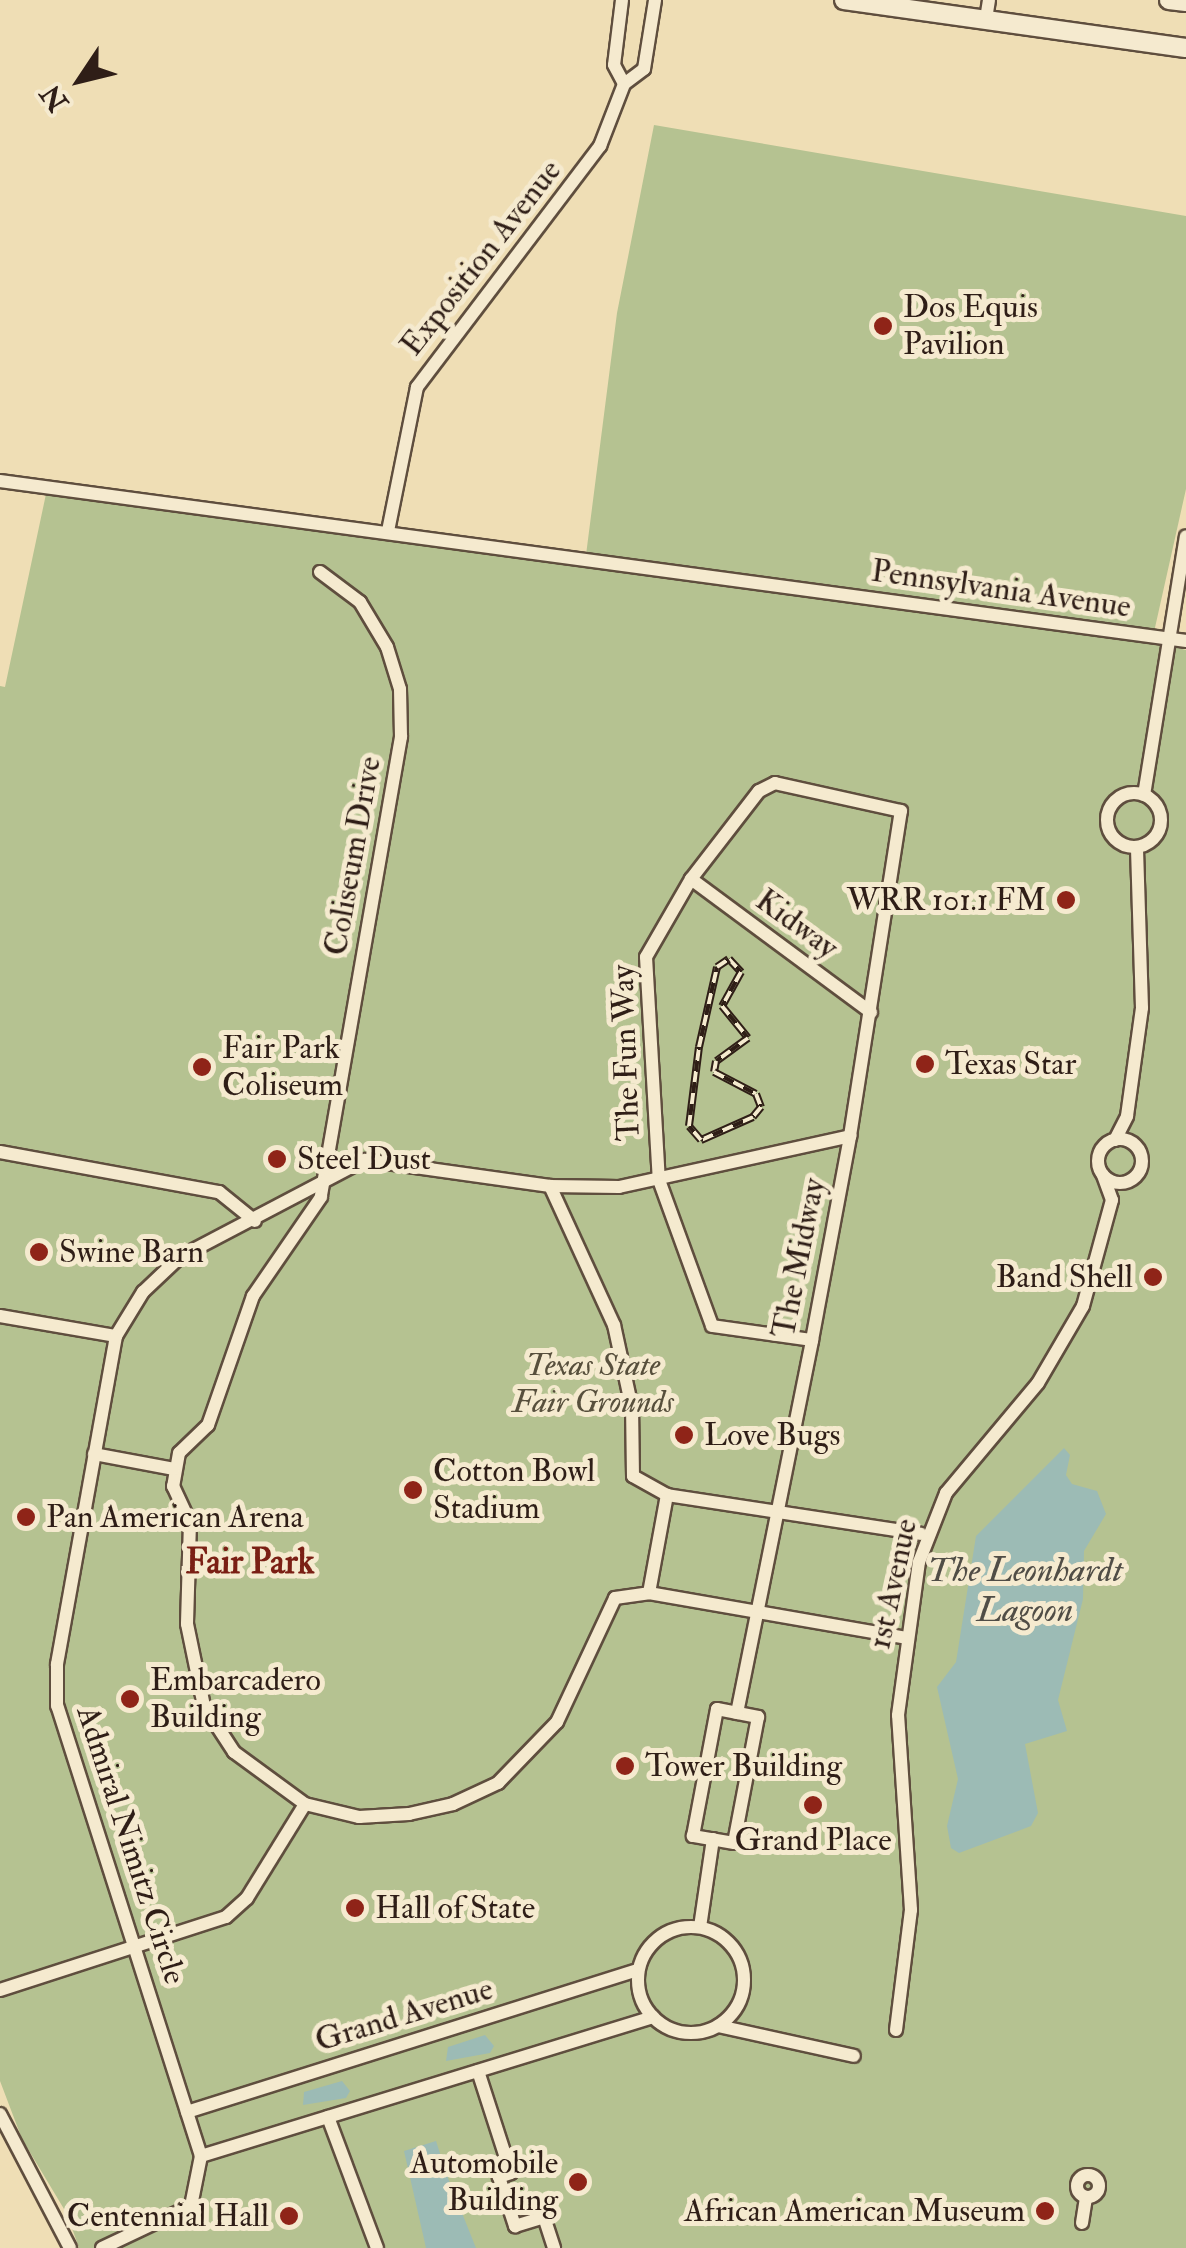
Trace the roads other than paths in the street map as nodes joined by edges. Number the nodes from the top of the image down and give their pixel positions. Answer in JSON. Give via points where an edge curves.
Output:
{"nodes":[{"id":1,"x":622,"y":0,"type":"edge"},
{"id":2,"x":655,"y":0,"type":"edge"},
{"id":3,"x":844,"y":0,"type":"edge"},
{"id":4,"x":989,"y":0,"type":"edge"},
{"id":5,"x":1169,"y":0,"type":"edge"},
{"id":6,"x":1186,"y":2,"type":"edge"},
{"id":7,"x":986,"y":20,"type":"junction"},
{"id":8,"x":1186,"y":48,"type":"edge"},
{"id":9,"x":624,"y":84,"type":"junction"},
{"id":10,"x":0,"y":481,"type":"edge"},
{"id":11,"x":388,"y":531,"type":"junction"},
{"id":12,"x":1186,"y":536,"type":"edge"},
{"id":13,"x":320,"y":572,"type":"dead end"},
{"id":14,"x":1170,"y":638,"type":"junction"},
{"id":15,"x":1186,"y":641,"type":"edge"},
{"id":16,"x":1144,"y":795,"type":"junction"},
{"id":17,"x":901,"y":811,"type":"joint"},
{"id":18,"x":1137,"y":847,"type":"junction"},
{"id":19,"x":691,"y":880,"type":"junction"},
{"id":20,"x":871,"y":1012,"type":"junction"},
{"id":21,"x":1127,"y":1116,"type":"junction"},
{"id":22,"x":850,"y":1136,"type":"junction"},
{"id":23,"x":1115,"y":1140,"type":"junction"},
{"id":24,"x":1135,"y":1146,"type":"junction"},
{"id":25,"x":0,"y":1152,"type":"edge"},
{"id":26,"x":1103,"y":1176,"type":"junction"},
{"id":27,"x":326,"y":1178,"type":"junction"},
{"id":28,"x":659,"y":1180,"type":"junction"},
{"id":29,"x":1130,"y":1181,"type":"junction"},
{"id":30,"x":550,"y":1186,"type":"junction"},
{"id":31,"x":1112,"y":1200,"type":"junction"},
{"id":32,"x":255,"y":1221,"type":"junction"},
{"id":33,"x":0,"y":1316,"type":"edge"},
{"id":34,"x":116,"y":1336,"type":"junction"},
{"id":35,"x":812,"y":1340,"type":"junction"},
{"id":36,"x":94,"y":1454,"type":"junction"},
{"id":37,"x":174,"y":1468,"type":"junction"},
{"id":38,"x":667,"y":1494,"type":"junction"},
{"id":39,"x":777,"y":1509,"type":"junction"},
{"id":40,"x":921,"y":1534,"type":"dead end"},
{"id":41,"x":649,"y":1593,"type":"junction"},
{"id":42,"x":755,"y":1615,"type":"junction"},
{"id":43,"x":906,"y":1638,"type":"junction"},
{"id":44,"x":737,"y":1713,"type":"junction"},
{"id":45,"x":305,"y":1804,"type":"junction"},
{"id":46,"x":714,"y":1840,"type":"junction"},
{"id":47,"x":700,"y":1926,"type":"junction"},
{"id":48,"x":132,"y":1948,"type":"junction"},
{"id":49,"x":638,"y":1970,"type":"junction"},
{"id":50,"x":0,"y":1990,"type":"edge"},
{"id":51,"x":653,"y":2017,"type":"junction"},
{"id":52,"x":718,"y":2026,"type":"junction"},
{"id":53,"x":896,"y":2030,"type":"dead end"},
{"id":54,"x":854,"y":2056,"type":"dead end"},
{"id":55,"x":478,"y":2071,"type":"junction"},
{"id":56,"x":187,"y":2112,"type":"junction"},
{"id":57,"x":0,"y":2114,"type":"edge"},
{"id":58,"x":328,"y":2117,"type":"junction"},
{"id":59,"x":201,"y":2156,"type":"junction"},
{"id":60,"x":1086,"y":2198,"type":"dead end"},
{"id":61,"x":1082,"y":2222,"type":"dead end"},
{"id":62,"x":70,"y":2248,"type":"edge"},
{"id":63,"x":102,"y":2248,"type":"edge"},
{"id":64,"x":378,"y":2248,"type":"edge"},
{"id":65,"x":554,"y":2248,"type":"edge"}],
"edges":[{"from":1,"to":9,"type":"street","via":[[614,65]]},
{"from":2,"to":9,"type":"street","name":"Exposition Avenue","via":[[644,69]]},
{"from":3,"to":7,"type":"main road"},
{"from":4,"to":7,"type":"street"},
{"from":5,"to":6,"type":"main road"},
{"from":7,"to":8,"type":"main road"},
{"from":9,"to":11,"type":"street","name":"Exposition Avenue","via":[[587,166],[418,388]]},
{"from":10,"to":11,"type":"street","name":"Pennsylvania Avenue"},
{"from":11,"to":14,"type":"street","name":"Pennsylvania Avenue"},
{"from":12,"to":14,"type":"street"},
{"from":13,"to":27,"type":"street","name":"Coliseum Drive","via":[[344,585],[374,622],[396,672],[404,715]]},
{"from":14,"to":15,"type":"street","name":"Pennsylvania Avenue"},
{"from":14,"to":16,"type":"street"},
{"from":16,"to":18,"type":"street","via":[[1158,807],[1161,824]]},
{"from":16,"to":18,"type":"street","via":[[1119,798],[1107,820],[1120,843]]},
{"from":17,"to":19,"type":"street","name":"The Fun Way","via":[[766,784]]},
{"from":17,"to":20,"type":"street","name":"The Midway"},
{"from":18,"to":21,"type":"street","via":[[1142,1008]]},
{"from":19,"to":20,"type":"street","name":"Kidway"},
{"from":19,"to":28,"type":"street","name":"The Fun Way","via":[[646,957]]},
{"from":20,"to":22,"type":"street","name":"The Midway"},
{"from":21,"to":23,"type":"street"},
{"from":21,"to":24,"type":"street"},
{"from":22,"to":28,"type":"street"},
{"from":22,"to":35,"type":"street","name":"The Midway"},
{"from":23,"to":24,"type":"street"},
{"from":23,"to":26,"type":"street","via":[[1099,1154]]},
{"from":24,"to":29,"type":"street","via":[[1142,1165]]},
{"from":25,"to":32,"type":"street","via":[[219,1192]]},
{"from":26,"to":29,"type":"street"},
{"from":26,"to":31,"type":"street"},
{"from":27,"to":30,"type":"street","via":[[366,1160]]},
{"from":27,"to":32,"type":"street"},
{"from":27,"to":37,"type":"street","name":"Coliseum Drive","via":[[312,1215],[253,1296],[203,1434],[179,1453]]},
{"from":28,"to":30,"type":"street"},
{"from":28,"to":35,"type":"street","name":"The Fun Way","via":[[712,1326]]},
{"from":29,"to":31,"type":"street"},
{"from":30,"to":38,"type":"street","via":[[614,1326],[632,1408],[633,1476]]},
{"from":31,"to":43,"type":"street","name":"1st Avenue","via":[[1094,1276],[1065,1341],[1024,1401],[963,1470],[933,1519]]},
{"from":32,"to":34,"type":"street","via":[[180,1257],[143,1292]]},
{"from":33,"to":34,"type":"street"},
{"from":34,"to":36,"type":"street","name":"Admiral Nimitz Circle"},
{"from":35,"to":39,"type":"street","name":"The Midway"},
{"from":36,"to":37,"type":"street"},
{"from":36,"to":48,"type":"street","name":"Admiral Nimitz Circle","via":[[56,1695]]},
{"from":37,"to":45,"type":"street","via":[[173,1486],[190,1522],[187,1624],[204,1706],[234,1752]]},
{"from":38,"to":39,"type":"street"},
{"from":38,"to":41,"type":"street"},
{"from":39,"to":40,"type":"street"},
{"from":39,"to":42,"type":"street","name":"The Midway"},
{"from":41,"to":42,"type":"street"},
{"from":41,"to":45,"type":"street","via":[[614,1598],[558,1722],[498,1783],[453,1804],[409,1814],[359,1817]]},
{"from":42,"to":43,"type":"street"},
{"from":42,"to":44,"type":"street","name":"The Midway"},
{"from":43,"to":53,"type":"street","name":"1st Avenue","via":[[897,1749],[911,1910]]},
{"from":44,"to":46,"type":"street","via":[[717,1709],[694,1836]]},
{"from":44,"to":46,"type":"street","via":[[758,1716],[734,1844]]},
{"from":45,"to":48,"type":"street","via":[[236,1909],[209,1926]]},
{"from":46,"to":47,"type":"street"},
{"from":47,"to":49,"type":"street","via":[[661,1935]]},
{"from":47,"to":52,"type":"street","via":[[722,1936],[742,1965],[741,2000]]},
{"from":48,"to":50,"type":"street"},
{"from":48,"to":56,"type":"street","name":"Admiral Nimitz Circle"},
{"from":49,"to":51,"type":"street","via":[[640,1996]]},
{"from":49,"to":56,"type":"street","name":"Grand Avenue"},
{"from":51,"to":52,"type":"street","via":[[686,2033]]},
{"from":51,"to":55,"type":"street"},
{"from":52,"to":54,"type":"street"},
{"from":55,"to":58,"type":"street"},
{"from":55,"to":65,"type":"street","via":[[511,2173],[499,2178],[514,2226],[544,2217]]},
{"from":56,"to":59,"type":"street","name":"Admiral Nimitz Circle"},
{"from":57,"to":62,"type":"street"},
{"from":58,"to":59,"type":"street"},
{"from":58,"to":64,"type":"street"},
{"from":59,"to":63,"type":"street","name":"Admiral Nimitz Circle","via":[[191,2206]]},
{"from":60,"to":61,"type":"street"}]}
